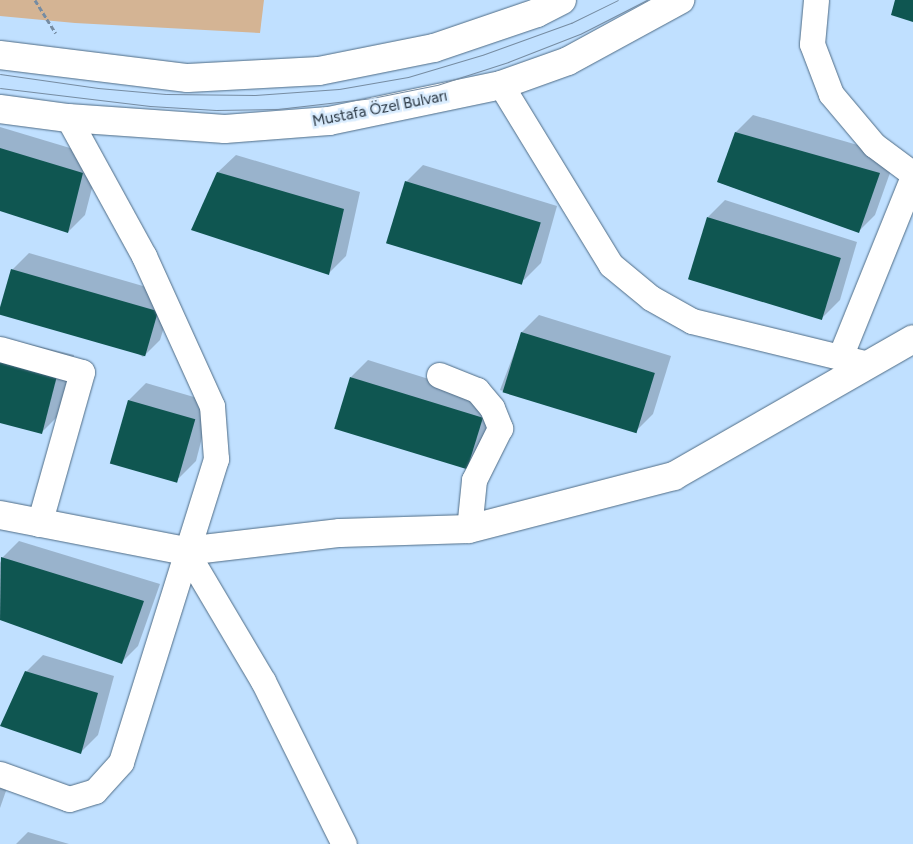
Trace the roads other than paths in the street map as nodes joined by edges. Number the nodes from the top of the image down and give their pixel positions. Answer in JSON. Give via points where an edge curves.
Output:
{"nodes":[{"id":1,"x":562,"y":0,"type":"edge"},
{"id":2,"x":680,"y":0,"type":"edge"},
{"id":3,"x":816,"y":0,"type":"edge"},
{"id":4,"x":0,"y":55,"type":"edge"},
{"id":5,"x":501,"y":85,"type":"junction"},
{"id":6,"x":0,"y":109,"type":"edge"},
{"id":7,"x":68,"y":118,"type":"junction"},
{"id":8,"x":913,"y":175,"type":"edge"},
{"id":9,"x":913,"y":339,"type":"edge"},
{"id":10,"x":0,"y":349,"type":"edge"},
{"id":11,"x":840,"y":357,"type":"junction"},
{"id":12,"x":868,"y":364,"type":"junction"},
{"id":13,"x":439,"y":374,"type":"dead end"},
{"id":14,"x":0,"y":515,"type":"edge"},
{"id":15,"x":39,"y":524,"type":"junction"},
{"id":16,"x":469,"y":529,"type":"junction"},
{"id":17,"x":186,"y":551,"type":"junction"},
{"id":18,"x":0,"y":774,"type":"edge"},
{"id":19,"x":344,"y":844,"type":"edge"}],
"edges":[{"from":1,"to":4,"type":"main road","via":[[537,13],[434,48],[319,71],[188,78]]},
{"from":2,"to":5,"type":"main road","name":"Mustafa Özel Bulvarı","via":[[568,61]]},
{"from":3,"to":8,"type":"street","via":[[812,44],[831,94],[874,145]]},
{"from":5,"to":7,"type":"main road","name":"Mustafa Özel Bulvarı","via":[[329,121],[226,129]]},
{"from":5,"to":11,"type":"street","via":[[611,265],[651,298],[692,321]]},
{"from":6,"to":7,"type":"main road","name":"Mustafa Özel Bulvarı"},
{"from":7,"to":17,"type":"street","via":[[144,256],[212,406],[216,459]]},
{"from":8,"to":11,"type":"street"},
{"from":9,"to":12,"type":"main road"},
{"from":10,"to":15,"type":"street","via":[[82,372]]},
{"from":11,"to":12,"type":"street"},
{"from":12,"to":16,"type":"main road","via":[[674,476]]},
{"from":13,"to":16,"type":"street","via":[[477,390],[492,408],[500,428],[474,480]]},
{"from":14,"to":15,"type":"main road"},
{"from":15,"to":17,"type":"main road"},
{"from":16,"to":17,"type":"main road","via":[[340,533]]},
{"from":17,"to":18,"type":"street","via":[[121,762],[96,791],[69,799]]},
{"from":17,"to":19,"type":"street","via":[[263,681]]}]}
